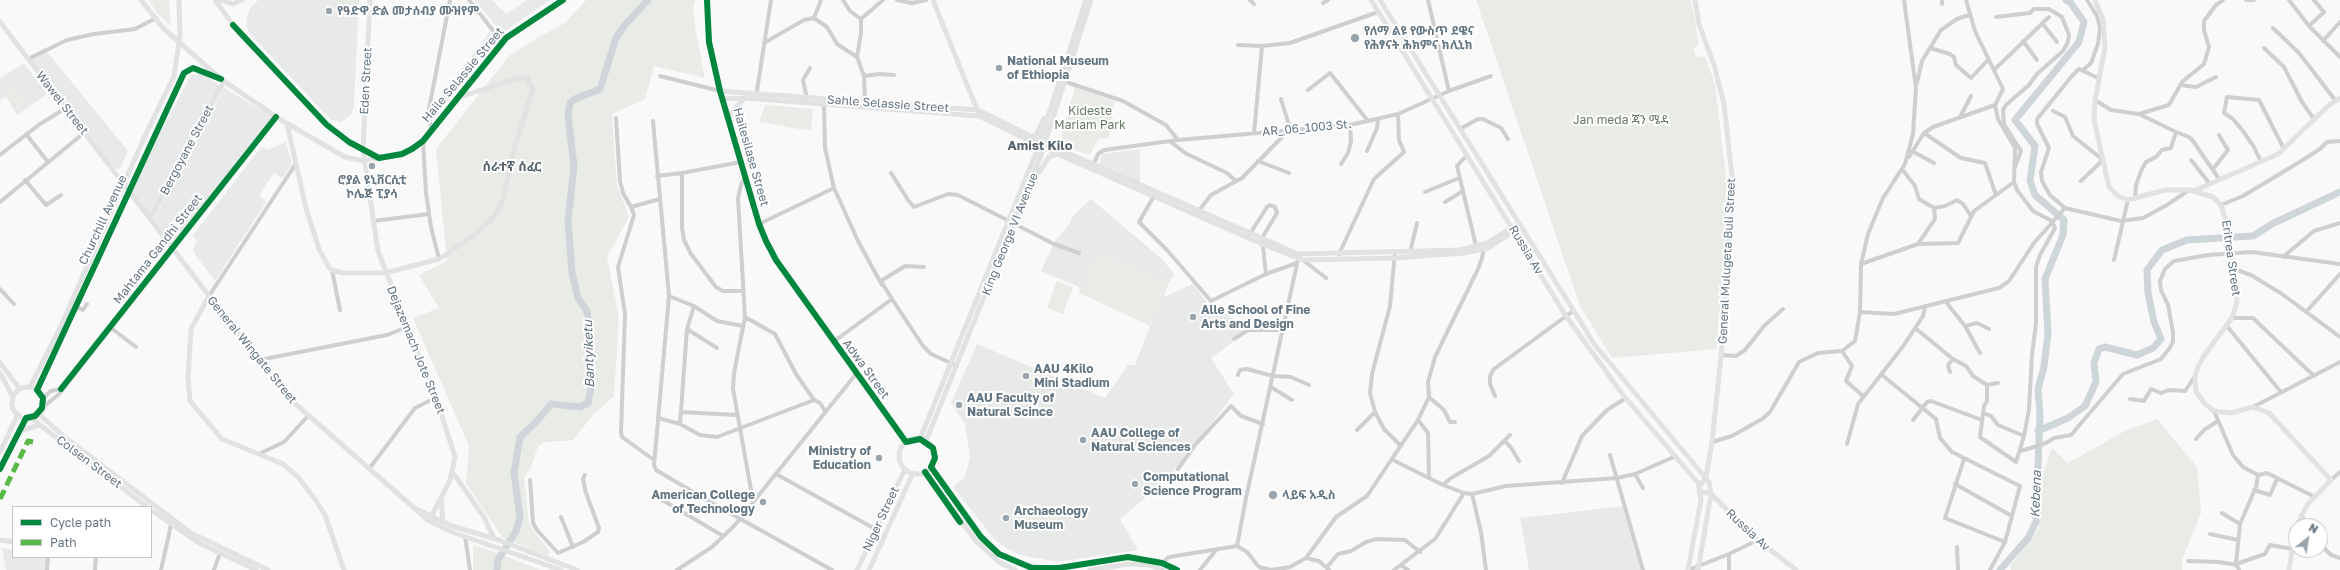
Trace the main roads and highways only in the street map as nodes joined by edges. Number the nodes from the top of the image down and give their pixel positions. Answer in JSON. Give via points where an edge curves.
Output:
{"nodes":[{"id":1,"x":141,"y":0,"type":"edge"},
{"id":2,"x":179,"y":0,"type":"edge"},
{"id":3,"x":215,"y":0,"type":"edge"},
{"id":4,"x":221,"y":0,"type":"edge"},
{"id":5,"x":227,"y":0,"type":"edge"},
{"id":6,"x":242,"y":0,"type":"edge"},
{"id":7,"x":370,"y":0,"type":"edge"},
{"id":8,"x":563,"y":0,"type":"edge"},
{"id":9,"x":707,"y":0,"type":"edge"},
{"id":10,"x":933,"y":0,"type":"edge"},
{"id":11,"x":1086,"y":0,"type":"edge"},
{"id":12,"x":1091,"y":0,"type":"edge"},
{"id":13,"x":1371,"y":0,"type":"edge"},
{"id":14,"x":1380,"y":0,"type":"edge"},
{"id":15,"x":1695,"y":0,"type":"edge"},
{"id":16,"x":2095,"y":0,"type":"edge"},
{"id":17,"x":0,"y":22,"type":"edge"},
{"id":18,"x":2,"y":29,"type":"edge"},
{"id":19,"x":180,"y":42,"type":"junction"},
{"id":20,"x":223,"y":80,"type":"junction"},
{"id":21,"x":1062,"y":81,"type":"junction"},
{"id":22,"x":720,"y":91,"type":"junction"},
{"id":23,"x":756,"y":96,"type":"junction"},
{"id":24,"x":458,"y":98,"type":"junction"},
{"id":25,"x":745,"y":98,"type":"junction"},
{"id":26,"x":2338,"y":98,"type":"edge"},
{"id":27,"x":723,"y":99,"type":"junction"},
{"id":28,"x":1053,"y":99,"type":"junction"},
{"id":29,"x":824,"y":102,"type":"junction"},
{"id":30,"x":895,"y":107,"type":"junction"},
{"id":31,"x":978,"y":113,"type":"junction"},
{"id":32,"x":728,"y":119,"type":"junction"},
{"id":33,"x":287,"y":124,"type":"junction"},
{"id":34,"x":1032,"y":137,"type":"junction"},
{"id":35,"x":1042,"y":145,"type":"junction"},
{"id":36,"x":364,"y":150,"type":"junction"},
{"id":37,"x":1058,"y":154,"type":"junction"},
{"id":38,"x":379,"y":158,"type":"junction"},
{"id":39,"x":364,"y":161,"type":"junction"},
{"id":40,"x":1093,"y":165,"type":"junction"},
{"id":41,"x":366,"y":175,"type":"joint"},
{"id":42,"x":123,"y":185,"type":"junction"},
{"id":43,"x":1029,"y":187,"type":"junction"},
{"id":44,"x":2192,"y":190,"type":"junction"},
{"id":45,"x":128,"y":192,"type":"junction"},
{"id":46,"x":1198,"y":212,"type":"junction"},
{"id":47,"x":150,"y":219,"type":"junction"},
{"id":48,"x":1520,"y":225,"type":"junction"},
{"id":49,"x":1513,"y":229,"type":"junction"},
{"id":50,"x":1484,"y":247,"type":"junction"},
{"id":51,"x":1425,"y":254,"type":"junction"},
{"id":52,"x":1395,"y":255,"type":"junction"},
{"id":53,"x":1299,"y":259,"type":"junction"},
{"id":54,"x":386,"y":273,"type":"junction"},
{"id":55,"x":209,"y":296,"type":"junction"},
{"id":56,"x":810,"y":308,"type":"joint"},
{"id":57,"x":0,"y":363,"type":"edge"},
{"id":58,"x":0,"y":373,"type":"edge"},
{"id":59,"x":30,"y":387,"type":"junction"},
{"id":60,"x":20,"y":389,"type":"junction"},
{"id":61,"x":37,"y":390,"type":"junction"},
{"id":62,"x":13,"y":397,"type":"junction"},
{"id":63,"x":1640,"y":400,"type":"junction"},
{"id":64,"x":1633,"y":406,"type":"junction"},
{"id":65,"x":18,"y":414,"type":"junction"},
{"id":66,"x":39,"y":414,"type":"junction"},
{"id":67,"x":28,"y":418,"type":"junction"},
{"id":68,"x":40,"y":425,"type":"junction"},
{"id":69,"x":19,"y":431,"type":"junction"},
{"id":70,"x":923,"y":440,"type":"junction"},
{"id":71,"x":906,"y":442,"type":"junction"},
{"id":72,"x":0,"y":452,"type":"edge"},
{"id":73,"x":931,"y":467,"type":"junction"},
{"id":74,"x":904,"y":468,"type":"junction"},
{"id":75,"x":0,"y":469,"type":"edge"},
{"id":76,"x":925,"y":472,"type":"junction"},
{"id":77,"x":453,"y":473,"type":"junction"},
{"id":78,"x":913,"y":473,"type":"junction"},
{"id":79,"x":1706,"y":477,"type":"junction"},
{"id":80,"x":1700,"y":489,"type":"junction"},
{"id":81,"x":1711,"y":494,"type":"junction"},
{"id":82,"x":441,"y":499,"type":"junction"},
{"id":83,"x":146,"y":506,"type":"edge"},
{"id":84,"x":413,"y":507,"type":"junction"},
{"id":85,"x":152,"y":511,"type":"edge"},
{"id":86,"x":163,"y":512,"type":"junction"},
{"id":87,"x":431,"y":514,"type":"junction"},
{"id":88,"x":158,"y":516,"type":"junction"},
{"id":89,"x":2300,"y":518,"type":"edge"},
{"id":90,"x":152,"y":519,"type":"edge"},
{"id":91,"x":429,"y":521,"type":"junction"},
{"id":92,"x":443,"y":521,"type":"junction"},
{"id":93,"x":497,"y":539,"type":"junction"},
{"id":94,"x":0,"y":540,"type":"edge"},
{"id":95,"x":200,"y":541,"type":"junction"},
{"id":96,"x":12,"y":542,"type":"edge"},
{"id":97,"x":517,"y":550,"type":"junction"},
{"id":98,"x":2291,"y":558,"type":"edge"},
{"id":99,"x":1789,"y":567,"type":"edge"},
{"id":100,"x":1175,"y":569,"type":"edge"},
{"id":101,"x":1698,"y":569,"type":"edge"},
{"id":102,"x":256,"y":570,"type":"edge"},
{"id":103,"x":268,"y":570,"type":"edge"},
{"id":104,"x":344,"y":570,"type":"edge"},
{"id":105,"x":561,"y":570,"type":"edge"},
{"id":106,"x":577,"y":570,"type":"edge"},
{"id":107,"x":857,"y":570,"type":"edge"},
{"id":108,"x":869,"y":570,"type":"edge"},
{"id":109,"x":1015,"y":570,"type":"edge"},
{"id":110,"x":1089,"y":570,"type":"edge"},
{"id":111,"x":1164,"y":570,"type":"edge"},
{"id":112,"x":1688,"y":570,"type":"edge"},
{"id":113,"x":1796,"y":570,"type":"edge"},
{"id":114,"x":2289,"y":570,"type":"edge"}],
"edges":[{"from":1,"to":19,"type":"main road"},
{"from":2,"to":19,"type":"main road","name":"Churchill Avenue"},
{"from":3,"to":36,"type":"main road","via":[[240,34],[301,99],[338,135]]},
{"from":4,"to":5,"type":"main road"},
{"from":4,"to":6,"type":"main road","via":[[233,4]]},
{"from":7,"to":36,"type":"main road","name":"Eden Street"},
{"from":8,"to":24,"type":"main road","name":"Haile Selassie Street","via":[[514,31],[502,42]]},
{"from":9,"to":22,"type":"main road","name":"Hailesilase Street","via":[[708,36]]},
{"from":10,"to":31,"type":"main road"},
{"from":11,"to":21,"type":"main road","name":"King George VI Avenue"},
{"from":12,"to":21,"type":"main road","name":"King George VI Avenue"},
{"from":13,"to":49,"type":"main road","name":"Russia Av"},
{"from":14,"to":48,"type":"main road","name":"Russia Av"},
{"from":15,"to":79,"type":"main road","name":"General Mulugeta Buli Street","via":[[1699,24],[1714,65],[1724,104],[1733,186],[1721,355]]},
{"from":16,"to":44,"type":"main road","name":"Eritrea Street","via":[[2103,20],[2105,48],[2095,100],[2095,132],[2112,192],[2128,200],[2166,190]]},
{"from":17,"to":18,"type":"main road","name":"Wawel Street"},
{"from":18,"to":42,"type":"main road","name":"Wawel Street","via":[[85,132]]},
{"from":19,"to":20,"type":"main road"},
{"from":19,"to":42,"type":"main road","name":"Churchill Avenue","via":[[174,76]]},
{"from":20,"to":33,"type":"main road"},
{"from":20,"to":45,"type":"main road","name":"Churchill Avenue","via":[[190,68],[182,77]]},
{"from":20,"to":47,"type":"main road","name":"Bergoyane Street"},
{"from":21,"to":28,"type":"main road","name":"King George VI Avenue"},
{"from":21,"to":35,"type":"main road","name":"King George VI Avenue"},
{"from":22,"to":23,"type":"main road","name":"Sahle Selassie Street"},
{"from":22,"to":27,"type":"main road","name":"Hailesilase Street"},
{"from":23,"to":25,"type":"main road"},
{"from":23,"to":29,"type":"main road","name":"Sahle Selassie Street"},
{"from":24,"to":38,"type":"main road","name":"Haile Selassie Street","via":[[423,141],[402,154]]},
{"from":24,"to":54,"type":"main road","via":[[517,78],[527,78],[533,88],[511,159],[504,197],[494,217],[475,235],[439,259]]},
{"from":25,"to":27,"type":"main road"},
{"from":25,"to":32,"type":"main road"},
{"from":26,"to":44,"type":"main road","via":[[2284,149],[2261,162]]},
{"from":27,"to":32,"type":"main road","name":"Hailesilase Street"},
{"from":28,"to":34,"type":"main road","via":[[1037,134]]},
{"from":28,"to":35,"type":"main road","name":"King George VI Avenue"},
{"from":29,"to":30,"type":"main road"},
{"from":29,"to":30,"type":"main road","name":"Sahle Selassie Street","via":[[865,102]]},
{"from":30,"to":31,"type":"main road","name":"Sahle Selassie Street"},
{"from":31,"to":34,"type":"main road","name":"Sahle Selassie Street"},
{"from":31,"to":35,"type":"main road"},
{"from":32,"to":56,"type":"main road","name":"Hailesilase Street","via":[[759,224],[776,260]]},
{"from":33,"to":39,"type":"main road","via":[[345,157]]},
{"from":33,"to":54,"type":"main road","via":[[315,239],[332,270],[350,274]]},
{"from":34,"to":35,"type":"main road","name":"Sahle Selassie Street"},
{"from":35,"to":37,"type":"main road"},
{"from":35,"to":40,"type":"main road"},
{"from":35,"to":43,"type":"main road","name":"King George VI Avenue"},
{"from":35,"to":70,"type":"main road","name":"King George VI Avenue","via":[[950,364]]},
{"from":36,"to":38,"type":"main road"},
{"from":36,"to":39,"type":"main road","name":"Eden Street"},
{"from":37,"to":40,"type":"main road"},
{"from":37,"to":43,"type":"main road","via":[[1049,158]]},
{"from":38,"to":39,"type":"main road","name":"Haile Selassie Street"},
{"from":39,"to":41,"type":"main road","name":"Eden Street"},
{"from":40,"to":46,"type":"main road"},
{"from":40,"to":46,"type":"main road","via":[[1154,196]]},
{"from":41,"to":54,"type":"main road","name":"Dejazemach Jote Street","via":[[378,251]]},
{"from":42,"to":45,"type":"main road","name":"Wawel Street"},
{"from":42,"to":59,"type":"main road","name":"Churchill Avenue","via":[[60,328]]},
{"from":43,"to":70,"type":"main road","name":"King George VI Avenue"},
{"from":44,"to":89,"type":"main road","name":"Eritrea Street","via":[[2213,197],[2221,205],[2227,224],[2237,302],[2232,318],[2203,357],[2195,376],[2196,391],[2214,410],[2231,413],[2253,407],[2269,413],[2330,480],[2313,496]]},
{"from":45,"to":47,"type":"main road","name":"General Wingate Street"},
{"from":45,"to":61,"type":"main road","name":"Churchill Avenue"},
{"from":46,"to":53,"type":"main road"},
{"from":47,"to":55,"type":"main road","name":"General Wingate Street"},
{"from":48,"to":49,"type":"main road"},
{"from":48,"to":63,"type":"main road","name":"Russia Av","via":[[1595,345]]},
{"from":49,"to":50,"type":"main road"},
{"from":49,"to":64,"type":"main road","name":"Russia Av","via":[[1566,316]]},
{"from":50,"to":51,"type":"main road"},
{"from":50,"to":51,"type":"main road","via":[[1464,253]]},
{"from":51,"to":52,"type":"main road"},
{"from":51,"to":52,"type":"main road","via":[[1410,252]]},
{"from":52,"to":53,"type":"main road"},
{"from":52,"to":53,"type":"main road","via":[[1339,254]]},
{"from":54,"to":77,"type":"main road","name":"Dejazemach Jote Street","via":[[452,443],[455,457]]},
{"from":55,"to":84,"type":"main road","name":"General Wingate Street","via":[[290,400]]},
{"from":55,"to":104,"type":"main road","via":[[192,329],[188,378],[190,401],[222,439],[287,467],[315,499],[325,515]]},
{"from":56,"to":71,"type":"main road","name":"Adwa Street"},
{"from":57,"to":60,"type":"main road"},
{"from":58,"to":62,"type":"main road"},
{"from":59,"to":60,"type":"main road"},
{"from":59,"to":61,"type":"main road"},
{"from":60,"to":62,"type":"main road"},
{"from":61,"to":66,"type":"main road","via":[[43,398]]},
{"from":62,"to":65,"type":"main road","via":[[13,406]]},
{"from":63,"to":64,"type":"main road"},
{"from":63,"to":79,"type":"main road","name":"Russia Av"},
{"from":64,"to":80,"type":"main road","name":"Russia Av","via":[[1696,479]]},
{"from":65,"to":67,"type":"main road"},
{"from":65,"to":72,"type":"main road"},
{"from":66,"to":67,"type":"main road"},
{"from":66,"to":86,"type":"main road","via":[[62,435]]},
{"from":67,"to":68,"type":"main road","name":"Colsen Street"},
{"from":67,"to":69,"type":"main road"},
{"from":68,"to":69,"type":"main road"},
{"from":68,"to":83,"type":"main road","name":"Colsen Street"},
{"from":69,"to":75,"type":"main road"},
{"from":70,"to":71,"type":"main road"},
{"from":70,"to":73,"type":"main road","via":[[934,453]]},
{"from":71,"to":74,"type":"main road","via":[[899,456]]},
{"from":73,"to":76,"type":"main road"},
{"from":73,"to":100,"type":"main road","via":[[981,537],[999,554],[1032,568],[1059,568],[1128,556],[1162,563]]},
{"from":74,"to":78,"type":"main road"},
{"from":74,"to":107,"type":"main road","name":"Niger Street"},
{"from":76,"to":78,"type":"main road"},
{"from":76,"to":109,"type":"main road","via":[[976,541],[999,562]]},
{"from":77,"to":82,"type":"main road","name":"Dejazemach Jote Street"},
{"from":77,"to":93,"type":"main road"},
{"from":78,"to":108,"type":"main road","name":"Niger Street"},
{"from":79,"to":80,"type":"main road"},
{"from":79,"to":81,"type":"main road","name":"Russia Av"},
{"from":80,"to":81,"type":"main road","name":"Russia Av"},
{"from":80,"to":112,"type":"main road","via":[[1701,500]]},
{"from":81,"to":99,"type":"main road","name":"Russia Av"},
{"from":81,"to":101,"type":"main road"},
{"from":82,"to":87,"type":"main road","name":"Dejazemach Jote Street"},
{"from":82,"to":92,"type":"main road"},
{"from":84,"to":87,"type":"main road","name":"General Wingate Street"},
{"from":84,"to":91,"type":"main road","name":"General Wingate Street"},
{"from":85,"to":88,"type":"main road"},
{"from":86,"to":88,"type":"main road"},
{"from":86,"to":95,"type":"main road"},
{"from":87,"to":91,"type":"main road","name":"Dejazemach Jote Street"},
{"from":87,"to":92,"type":"main road","name":"General Wingate Street"},
{"from":88,"to":90,"type":"main road"},
{"from":88,"to":95,"type":"main road"},
{"from":91,"to":97,"type":"main road","name":"General Wingate Street","via":[[465,536]]},
{"from":92,"to":93,"type":"main road","name":"General Wingate Street"},
{"from":93,"to":97,"type":"main road","name":"General Wingate Street"},
{"from":94,"to":96,"type":"main road"},
{"from":95,"to":102,"type":"main road"},
{"from":95,"to":103,"type":"main road"},
{"from":97,"to":105,"type":"main road","name":"General Wingate Street"},
{"from":97,"to":106,"type":"main road","name":"General Wingate Street"},
{"from":98,"to":114,"type":"main road"},
{"from":99,"to":113,"type":"main road","name":"Russia Av"},
{"from":110,"to":111,"type":"main road","via":[[1129,564],[1150,565]]}]}
